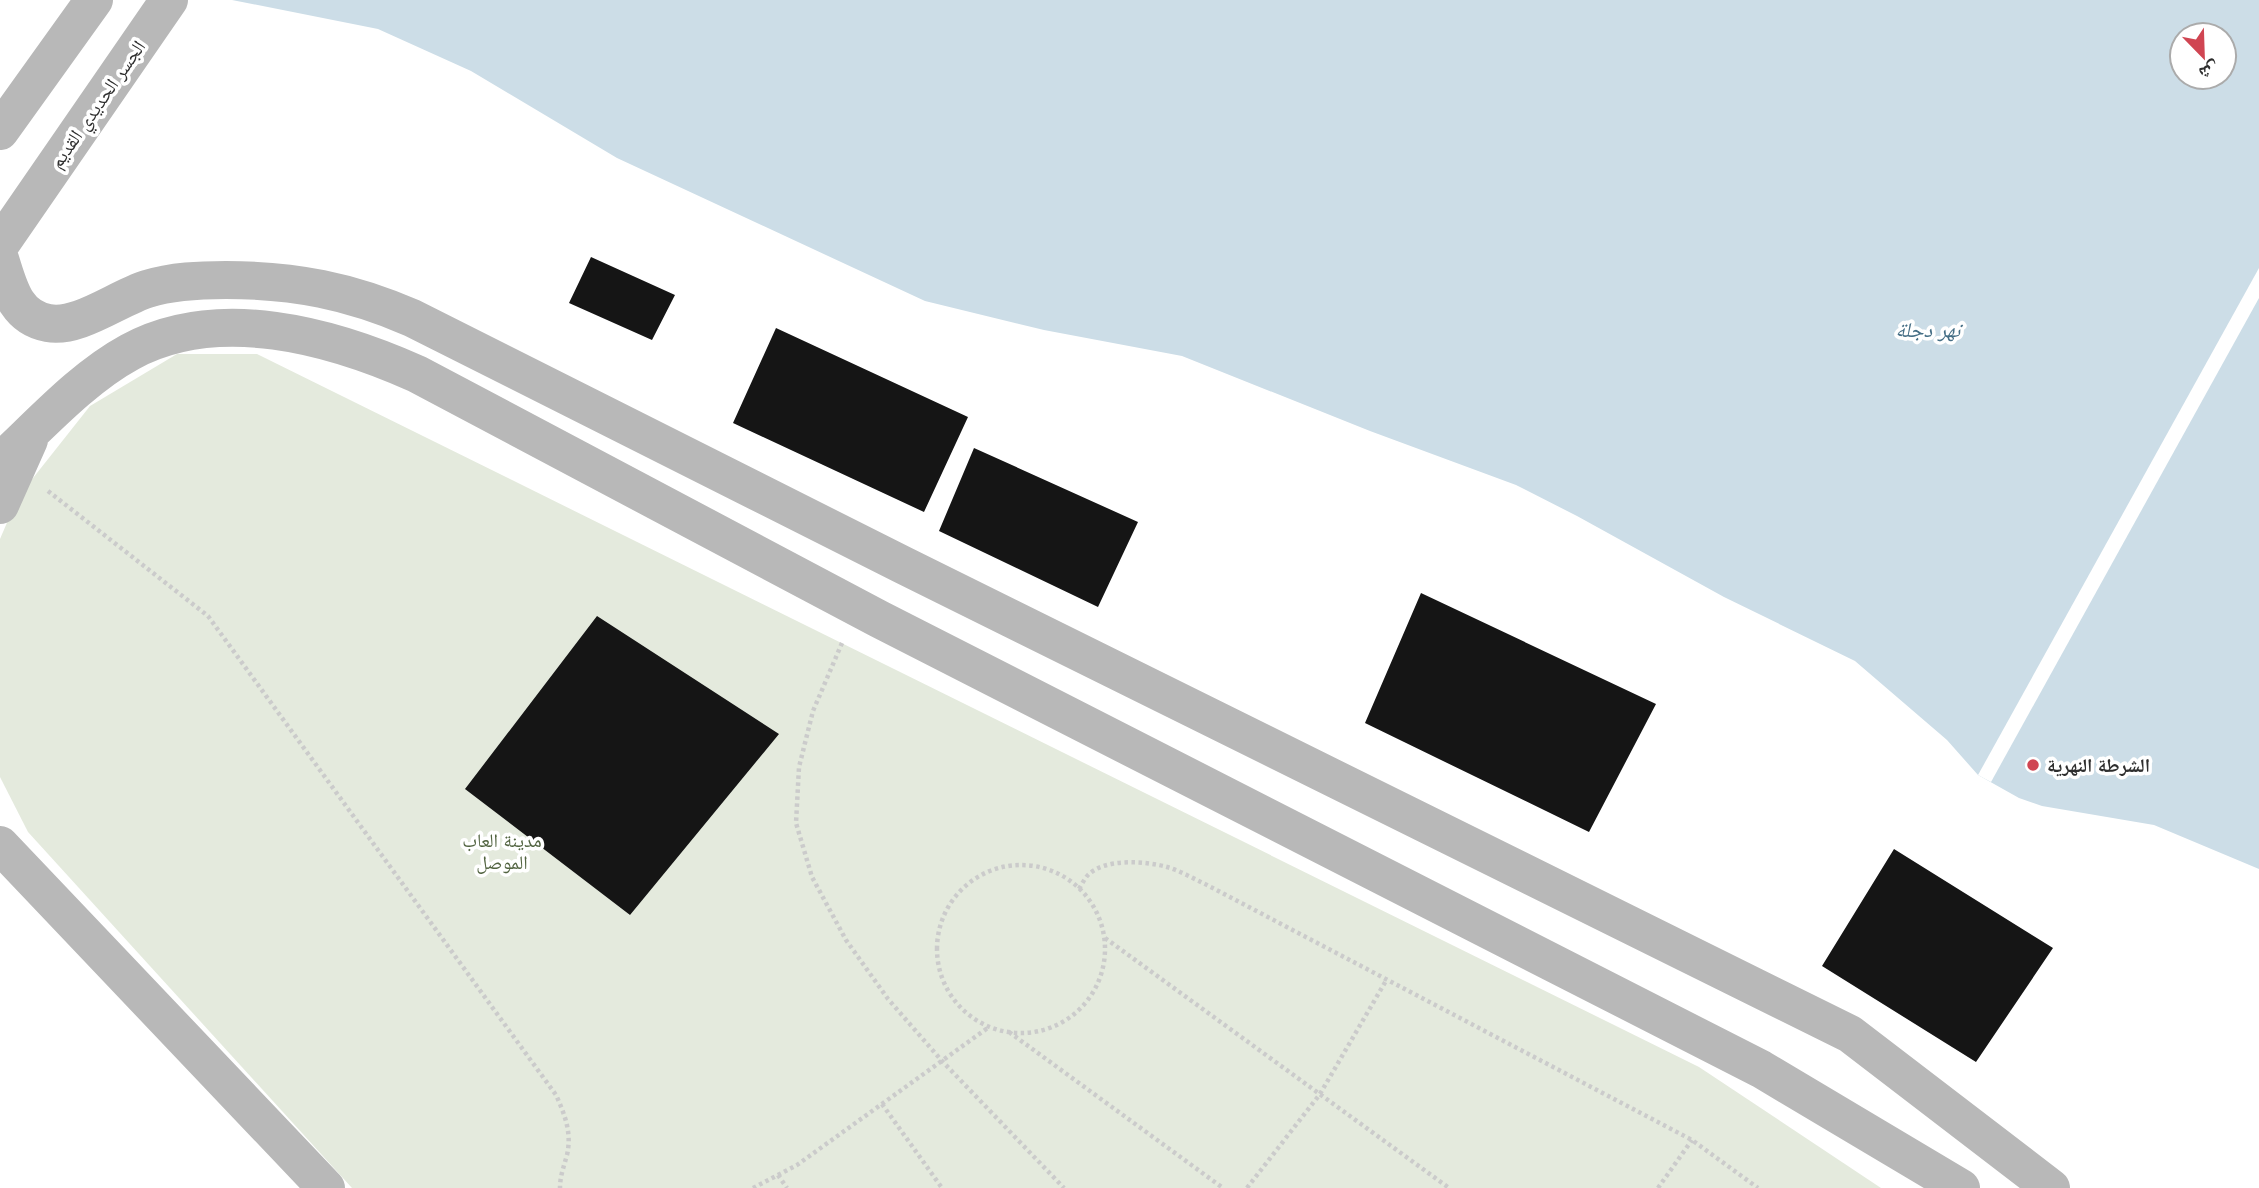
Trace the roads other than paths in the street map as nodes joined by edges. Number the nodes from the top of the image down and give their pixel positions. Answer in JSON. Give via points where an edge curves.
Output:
{"nodes":[{"id":1,"x":94,"y":0,"type":"edge"},
{"id":2,"x":169,"y":0,"type":"edge"},
{"id":3,"x":0,"y":131,"type":"edge"},
{"id":4,"x":0,"y":245,"type":"edge"},
{"id":5,"x":0,"y":259,"type":"edge"},
{"id":6,"x":9,"y":464,"type":"edge"},
{"id":7,"x":0,"y":505,"type":"edge"},
{"id":8,"x":904,"y":565,"type":"junction"},
{"id":9,"x":868,"y":613,"type":"junction"},
{"id":10,"x":0,"y":845,"type":"edge"},
{"id":11,"x":326,"y":1188,"type":"edge"},
{"id":12,"x":1961,"y":1188,"type":"edge"},
{"id":13,"x":2052,"y":1188,"type":"edge"}],
"edges":[{"from":1,"to":3,"type":"main road"},
{"from":2,"to":4,"type":"main road","name":"الجسر الحديدي القديم"},
{"from":5,"to":8,"type":"main road","via":[[15,302],[36,320],[50,324],[76,320],[148,288],[205,280],[315,286],[380,304]]},
{"from":6,"to":7,"type":"main road"},
{"from":6,"to":9,"type":"main road","via":[[33,431],[88,381],[153,342],[224,327],[310,337],[417,373]]},
{"from":8,"to":9,"type":"main road"},
{"from":8,"to":13,"type":"main road","via":[[1850,1034]]},
{"from":9,"to":12,"type":"main road","via":[[1761,1069]]},
{"from":10,"to":11,"type":"main road"}]}
